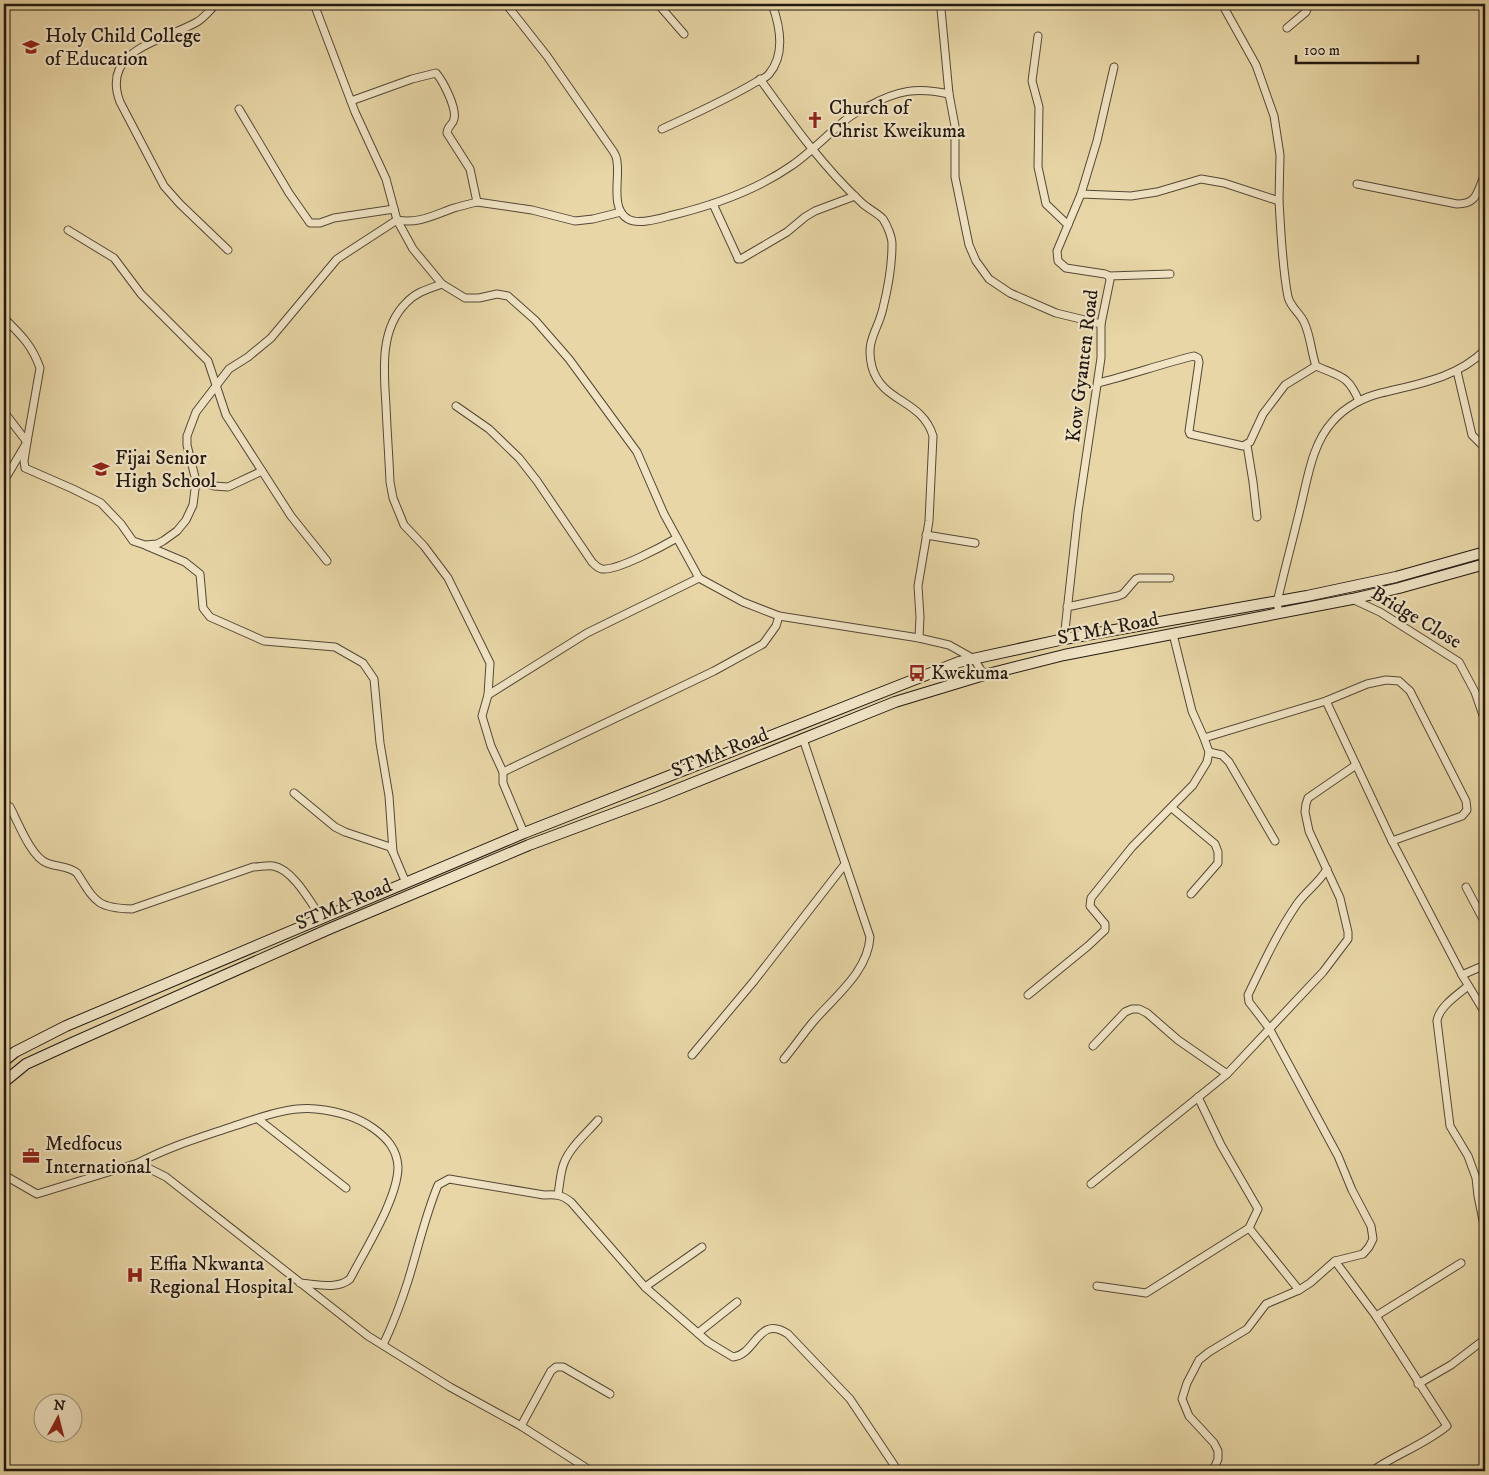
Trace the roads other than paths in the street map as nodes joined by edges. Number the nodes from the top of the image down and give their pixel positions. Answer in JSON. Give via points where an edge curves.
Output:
{"nodes":[{"id":1,"x":216,"y":4,"type":"edge"},
{"id":2,"x":314,"y":4,"type":"edge"},
{"id":3,"x":506,"y":4,"type":"edge"},
{"id":4,"x":658,"y":4,"type":"edge"},
{"id":5,"x":772,"y":4,"type":"edge"},
{"id":6,"x":939,"y":4,"type":"edge"},
{"id":7,"x":1222,"y":4,"type":"edge"},
{"id":8,"x":1309,"y":4,"type":"edge"},
{"id":9,"x":1287,"y":28,"type":"dead end"},
{"id":10,"x":684,"y":34,"type":"dead end"},
{"id":11,"x":1038,"y":36,"type":"dead end"},
{"id":12,"x":1114,"y":67,"type":"dead end"},
{"id":13,"x":760,"y":79,"type":"junction"},
{"id":14,"x":949,"y":94,"type":"junction"},
{"id":15,"x":351,"y":101,"type":"junction"},
{"id":16,"x":239,"y":109,"type":"dead end"},
{"id":17,"x":662,"y":129,"type":"dead end"},
{"id":18,"x":814,"y":148,"type":"junction"},
{"id":19,"x":1485,"y":174,"type":"edge"},
{"id":20,"x":1357,"y":184,"type":"dead end"},
{"id":21,"x":1081,"y":194,"type":"junction"},
{"id":22,"x":855,"y":196,"type":"junction"},
{"id":23,"x":1279,"y":201,"type":"junction"},
{"id":24,"x":477,"y":202,"type":"junction"},
{"id":25,"x":713,"y":204,"type":"junction"},
{"id":26,"x":394,"y":209,"type":"junction"},
{"id":27,"x":621,"y":212,"type":"junction"},
{"id":28,"x":397,"y":220,"type":"junction"},
{"id":29,"x":1068,"y":225,"type":"junction"},
{"id":30,"x":68,"y":230,"type":"dead end"},
{"id":31,"x":228,"y":250,"type":"dead end"},
{"id":32,"x":1170,"y":274,"type":"dead end"},
{"id":33,"x":1109,"y":276,"type":"junction"},
{"id":34,"x":442,"y":284,"type":"junction"},
{"id":35,"x":4,"y":318,"type":"edge"},
{"id":36,"x":1101,"y":324,"type":"junction"},
{"id":37,"x":1485,"y":350,"type":"edge"},
{"id":38,"x":1316,"y":366,"type":"junction"},
{"id":39,"x":1457,"y":371,"type":"junction"},
{"id":40,"x":1098,"y":383,"type":"junction"},
{"id":41,"x":216,"y":386,"type":"junction"},
{"id":42,"x":1359,"y":401,"type":"junction"},
{"id":43,"x":456,"y":406,"type":"dead end"},
{"id":44,"x":4,"y":412,"type":"edge"},
{"id":45,"x":27,"y":442,"type":"junction"},
{"id":46,"x":1247,"y":444,"type":"junction"},
{"id":47,"x":1485,"y":448,"type":"edge"},
{"id":48,"x":262,"y":471,"type":"junction"},
{"id":49,"x":4,"y":481,"type":"edge"},
{"id":50,"x":196,"y":481,"type":"junction"},
{"id":51,"x":1256,"y":517,"type":"dead end"},
{"id":52,"x":926,"y":535,"type":"junction"},
{"id":53,"x":677,"y":538,"type":"junction"},
{"id":54,"x":132,"y":540,"type":"junction"},
{"id":55,"x":975,"y":543,"type":"dead end"},
{"id":56,"x":1485,"y":552,"type":"edge"},
{"id":57,"x":327,"y":561,"type":"dead end"},
{"id":58,"x":1485,"y":564,"type":"edge"},
{"id":59,"x":700,"y":578,"type":"junction"},
{"id":60,"x":1170,"y":578,"type":"dead end"},
{"id":61,"x":1352,"y":599,"type":"junction"},
{"id":62,"x":1277,"y":602,"type":"junction"},
{"id":63,"x":1068,"y":607,"type":"junction"},
{"id":64,"x":1279,"y":614,"type":"junction"},
{"id":65,"x":779,"y":616,"type":"junction"},
{"id":66,"x":1173,"y":634,"type":"junction"},
{"id":67,"x":919,"y":638,"type":"junction"},
{"id":68,"x":1064,"y":639,"type":"junction"},
{"id":69,"x":974,"y":659,"type":"junction"},
{"id":70,"x":984,"y":674,"type":"junction"},
{"id":71,"x":488,"y":695,"type":"junction"},
{"id":72,"x":1326,"y":701,"type":"junction"},
{"id":73,"x":1485,"y":721,"type":"edge"},
{"id":74,"x":1204,"y":738,"type":"junction"},
{"id":75,"x":803,"y":739,"type":"junction"},
{"id":76,"x":1208,"y":752,"type":"junction"},
{"id":77,"x":1356,"y":765,"type":"junction"},
{"id":78,"x":503,"y":772,"type":"junction"},
{"id":79,"x":294,"y":793,"type":"dead end"},
{"id":80,"x":4,"y":803,"type":"edge"},
{"id":81,"x":1172,"y":808,"type":"junction"},
{"id":82,"x":524,"y":833,"type":"junction"},
{"id":83,"x":1275,"y":841,"type":"dead end"},
{"id":84,"x":1392,"y":841,"type":"junction"},
{"id":85,"x":393,"y":852,"type":"junction"},
{"id":86,"x":844,"y":864,"type":"junction"},
{"id":87,"x":1327,"y":869,"type":"junction"},
{"id":88,"x":406,"y":883,"type":"junction"},
{"id":89,"x":1466,"y":887,"type":"dead end"},
{"id":90,"x":1191,"y":894,"type":"dead end"},
{"id":91,"x":322,"y":919,"type":"junction"},
{"id":92,"x":1485,"y":923,"type":"edge"},
{"id":93,"x":1485,"y":965,"type":"edge"},
{"id":94,"x":1462,"y":975,"type":"junction"},
{"id":95,"x":1468,"y":986,"type":"junction"},
{"id":96,"x":1028,"y":995,"type":"dead end"},
{"id":97,"x":1485,"y":1013,"type":"edge"},
{"id":98,"x":1269,"y":1028,"type":"junction"},
{"id":99,"x":1093,"y":1046,"type":"dead end"},
{"id":100,"x":692,"y":1055,"type":"dead end"},
{"id":101,"x":784,"y":1059,"type":"dead end"},
{"id":102,"x":4,"y":1061,"type":"edge"},
{"id":103,"x":1227,"y":1074,"type":"junction"},
{"id":104,"x":4,"y":1082,"type":"edge"},
{"id":105,"x":1198,"y":1097,"type":"junction"},
{"id":106,"x":258,"y":1119,"type":"junction"},
{"id":107,"x":598,"y":1120,"type":"dead end"},
{"id":108,"x":138,"y":1163,"type":"junction"},
{"id":109,"x":4,"y":1175,"type":"edge"},
{"id":110,"x":1092,"y":1184,"type":"dead end"},
{"id":111,"x":346,"y":1188,"type":"dead end"},
{"id":112,"x":558,"y":1194,"type":"junction"},
{"id":113,"x":1249,"y":1228,"type":"junction"},
{"id":114,"x":1485,"y":1230,"type":"edge"},
{"id":115,"x":702,"y":1247,"type":"dead end"},
{"id":116,"x":1335,"y":1261,"type":"junction"},
{"id":117,"x":1461,"y":1263,"type":"dead end"},
{"id":118,"x":300,"y":1283,"type":"junction"},
{"id":119,"x":1097,"y":1286,"type":"dead end"},
{"id":120,"x":645,"y":1287,"type":"junction"},
{"id":121,"x":1299,"y":1290,"type":"junction"},
{"id":122,"x":737,"y":1302,"type":"dead end"},
{"id":123,"x":1376,"y":1316,"type":"junction"},
{"id":124,"x":698,"y":1333,"type":"junction"},
{"id":125,"x":1485,"y":1338,"type":"edge"},
{"id":126,"x":383,"y":1345,"type":"junction"},
{"id":127,"x":1418,"y":1384,"type":"junction"},
{"id":128,"x":610,"y":1394,"type":"dead end"},
{"id":129,"x":522,"y":1426,"type":"junction"},
{"id":130,"x":591,"y":1471,"type":"edge"},
{"id":131,"x":898,"y":1471,"type":"edge"},
{"id":132,"x":1212,"y":1471,"type":"edge"},
{"id":133,"x":1372,"y":1471,"type":"edge"}],
"edges":[{"from":1,"to":31,"type":"street","via":[[198,22],[132,53],[119,70],[116,90],[164,186]]},
{"from":2,"to":15,"type":"street"},
{"from":3,"to":27,"type":"street","via":[[547,56],[613,151],[617,161]]},
{"from":4,"to":10,"type":"street"},
{"from":5,"to":13,"type":"street","via":[[778,21],[780,49],[768,75]]},
{"from":6,"to":14,"type":"street"},
{"from":7,"to":23,"type":"street","via":[[1256,65],[1274,116],[1280,155]]},
{"from":8,"to":9,"type":"street","via":[[1306,12]]},
{"from":11,"to":29,"type":"street","via":[[1032,81],[1039,107],[1038,167],[1046,204]]},
{"from":12,"to":21,"type":"street","name":"Kow Gyanten Road"},
{"from":13,"to":17,"type":"street"},
{"from":13,"to":18,"type":"street"},
{"from":14,"to":18,"type":"street","via":[[921,90],[889,95],[845,120]]},
{"from":14,"to":36,"type":"street","via":[[955,126],[955,177],[969,245],[976,262],[989,279],[1010,293],[1056,313]]},
{"from":15,"to":24,"type":"street","via":[[436,73],[454,110],[454,119],[447,133],[470,169]]},
{"from":15,"to":26,"type":"street","via":[[379,162]]},
{"from":16,"to":26,"type":"street","via":[[310,223]]},
{"from":18,"to":22,"type":"street"},
{"from":18,"to":25,"type":"street","via":[[759,184]]},
{"from":19,"to":20,"type":"street","via":[[1473,201],[1466,204]]},
{"from":21,"to":23,"type":"street","via":[[1131,196],[1201,179]]},
{"from":21,"to":29,"type":"street","name":"Kow Gyanten Road"},
{"from":22,"to":25,"type":"street","via":[[805,217],[787,232],[741,259],[738,259]]},
{"from":22,"to":52,"type":"street","via":[[882,219],[892,241],[883,309],[870,345],[872,367],[892,396],[917,410],[933,436]]},
{"from":23,"to":38,"type":"street","via":[[1288,298],[1304,321]]},
{"from":24,"to":27,"type":"street","via":[[532,210],[575,221]]},
{"from":24,"to":28,"type":"street","via":[[420,221]]},
{"from":25,"to":27,"type":"street","via":[[659,219],[638,221],[628,219]]},
{"from":26,"to":28,"type":"street"},
{"from":28,"to":34,"type":"street","via":[[413,249]]},
{"from":28,"to":41,"type":"street","via":[[337,259],[271,338],[229,369]]},
{"from":29,"to":33,"type":"street","name":"Kow Gyanten Road","via":[[1057,251],[1058,260],[1066,268]]},
{"from":30,"to":41,"type":"street","via":[[114,258],[141,294],[208,361]]},
{"from":32,"to":33,"type":"street"},
{"from":33,"to":36,"type":"street","name":"Kow Gyanten Road"},
{"from":34,"to":53,"type":"street","via":[[465,298],[497,294],[508,296],[535,320],[569,359],[637,452]]},
{"from":34,"to":71,"type":"street","via":[[412,297],[401,308],[390,330],[384,360],[390,482],[404,525],[448,578],[488,658],[491,668]]},
{"from":35,"to":45,"type":"street","via":[[27,340],[40,368]]},
{"from":36,"to":40,"type":"street","name":"Kow Gyanten Road"},
{"from":37,"to":39,"type":"street"},
{"from":38,"to":42,"type":"street","via":[[1340,375],[1353,387]]},
{"from":38,"to":46,"type":"street","via":[[1284,385]]},
{"from":39,"to":42,"type":"street"},
{"from":39,"to":47,"type":"street","via":[[1472,435]]},
{"from":40,"to":46,"type":"street","via":[[1194,356],[1199,362],[1190,434],[1243,446]]},
{"from":40,"to":63,"type":"street","name":"Kow Gyanten Road","via":[[1078,512]]},
{"from":41,"to":48,"type":"street","via":[[226,415]]},
{"from":41,"to":50,"type":"street","via":[[196,412],[188,436],[187,445]]},
{"from":42,"to":62,"type":"street","via":[[1331,422],[1316,448]]},
{"from":43,"to":53,"type":"street","via":[[489,429],[520,458],[598,568],[608,569],[632,560]]},
{"from":44,"to":45,"type":"street"},
{"from":45,"to":49,"type":"street"},
{"from":45,"to":54,"type":"street","via":[[26,468],[101,503]]},
{"from":46,"to":51,"type":"street"},
{"from":48,"to":50,"type":"street","via":[[228,487]]},
{"from":48,"to":57,"type":"street","via":[[291,516]]},
{"from":50,"to":54,"type":"street","via":[[193,505],[177,531],[157,544],[145,545]]},
{"from":52,"to":55,"type":"street"},
{"from":52,"to":67,"type":"street","via":[[918,586]]},
{"from":53,"to":59,"type":"street"},
{"from":54,"to":85,"type":"street","via":[[185,562],[200,574],[203,608],[210,617],[264,641],[335,647],[363,663],[374,679]]},
{"from":56,"to":62,"type":"main road","name":"STMA Road","via":[[1396,577]]},
{"from":58,"to":61,"type":"main road","name":"STMA Road"},
{"from":59,"to":65,"type":"street","via":[[742,602]]},
{"from":59,"to":71,"type":"street","via":[[587,633]]},
{"from":60,"to":63,"type":"street","via":[[1139,578],[1123,594]]},
{"from":61,"to":64,"type":"main road","name":"STMA Road"},
{"from":61,"to":73,"type":"street","name":"Bridge Close","via":[[1380,612],[1459,662],[1475,692]]},
{"from":62,"to":64,"type":"street"},
{"from":62,"to":68,"type":"main road","name":"STMA Road"},
{"from":63,"to":68,"type":"street","name":"Kow Gyanten Road"},
{"from":64,"to":66,"type":"main road","name":"STMA Road"},
{"from":65,"to":67,"type":"street"},
{"from":65,"to":78,"type":"street","via":[[764,644]]},
{"from":66,"to":70,"type":"main road","name":"STMA Road"},
{"from":66,"to":74,"type":"street","via":[[1192,711]]},
{"from":67,"to":69,"type":"street","via":[[948,646]]},
{"from":68,"to":69,"type":"main road","name":"STMA Road"},
{"from":69,"to":70,"type":"street"},
{"from":69,"to":82,"type":"main road","name":"STMA Road","via":[[801,723]]},
{"from":70,"to":75,"type":"main road","name":"STMA Road","via":[[895,702]]},
{"from":71,"to":78,"type":"street","via":[[482,710],[483,723]]},
{"from":72,"to":74,"type":"street"},
{"from":72,"to":77,"type":"street"},
{"from":72,"to":84,"type":"street","via":[[1367,684],[1399,681],[1410,691],[1466,801],[1467,810],[1462,816]]},
{"from":74,"to":76,"type":"street"},
{"from":75,"to":86,"type":"street"},
{"from":75,"to":104,"type":"main road","name":"STMA Road","via":[[329,929],[26,1064]]},
{"from":76,"to":81,"type":"street","via":[[1207,762],[1197,779]]},
{"from":76,"to":83,"type":"street","via":[[1222,755],[1229,762]]},
{"from":77,"to":84,"type":"street"},
{"from":77,"to":87,"type":"street","via":[[1308,798],[1306,804],[1308,831]]},
{"from":78,"to":82,"type":"street","via":[[503,783]]},
{"from":79,"to":85,"type":"street","via":[[335,827],[390,847]]},
{"from":80,"to":91,"type":"street","via":[[10,807],[38,857],[46,863],[73,869],[102,905],[132,909],[253,868],[272,866],[293,878]]},
{"from":81,"to":90,"type":"street","via":[[1215,844],[1218,852],[1218,863]]},
{"from":81,"to":96,"type":"street","via":[[1132,847],[1091,898],[1090,906],[1105,924],[1105,930]]},
{"from":82,"to":88,"type":"main road","name":"STMA Road"},
{"from":84,"to":94,"type":"street"},
{"from":85,"to":88,"type":"street"},
{"from":86,"to":100,"type":"street"},
{"from":86,"to":101,"type":"street","via":[[870,937],[869,949],[854,975]]},
{"from":87,"to":98,"type":"street","via":[[1284,924],[1248,996]]},
{"from":87,"to":98,"type":"street","via":[[1340,898],[1348,939],[1323,972]]},
{"from":88,"to":91,"type":"main road","name":"STMA Road"},
{"from":89,"to":92,"type":"street"},
{"from":91,"to":102,"type":"main road","name":"STMA Road","via":[[66,1026]]},
{"from":93,"to":94,"type":"street"},
{"from":94,"to":95,"type":"street"},
{"from":95,"to":97,"type":"street"},
{"from":95,"to":114,"type":"street","via":[[1446,1006],[1437,1021],[1450,1126],[1468,1156],[1476,1178]]},
{"from":98,"to":103,"type":"street"},
{"from":98,"to":116,"type":"street","via":[[1338,1156],[1371,1226],[1373,1239],[1363,1254]]},
{"from":99,"to":103,"type":"street","via":[[1125,1012],[1139,1009]]},
{"from":103,"to":105,"type":"street"},
{"from":105,"to":110,"type":"street"},
{"from":105,"to":113,"type":"street","via":[[1258,1209]]},
{"from":106,"to":108,"type":"street","via":[[155,1154]]},
{"from":106,"to":111,"type":"street"},
{"from":106,"to":118,"type":"street","via":[[279,1112],[314,1108],[351,1116],[385,1137],[397,1156],[398,1170],[389,1204],[350,1278],[337,1286]]},
{"from":107,"to":112,"type":"street","via":[[565,1161]]},
{"from":108,"to":109,"type":"street","via":[[37,1194]]},
{"from":108,"to":118,"type":"street","via":[[166,1177]]},
{"from":112,"to":120,"type":"street","via":[[571,1202]]},
{"from":112,"to":126,"type":"street","via":[[544,1195],[449,1179],[441,1182],[426,1216],[402,1300]]},
{"from":113,"to":119,"type":"street","via":[[1146,1294]]},
{"from":113,"to":121,"type":"street"},
{"from":115,"to":120,"type":"street"},
{"from":116,"to":121,"type":"street"},
{"from":116,"to":123,"type":"street"},
{"from":117,"to":123,"type":"street"},
{"from":118,"to":126,"type":"street"},
{"from":120,"to":124,"type":"street"},
{"from":121,"to":132,"type":"street","via":[[1266,1304],[1247,1329],[1202,1357],[1187,1383],[1182,1399],[1184,1408],[1218,1451]]},
{"from":122,"to":124,"type":"street"},
{"from":123,"to":127,"type":"street"},
{"from":124,"to":131,"type":"street","via":[[733,1357],[764,1331],[775,1327],[788,1334],[850,1399]]},
{"from":125,"to":127,"type":"street","via":[[1451,1365]]},
{"from":126,"to":129,"type":"street","via":[[450,1387]]},
{"from":127,"to":133,"type":"street","via":[[1447,1426]]},
{"from":128,"to":129,"type":"street","via":[[563,1367],[556,1367]]},
{"from":129,"to":130,"type":"street"}]}
